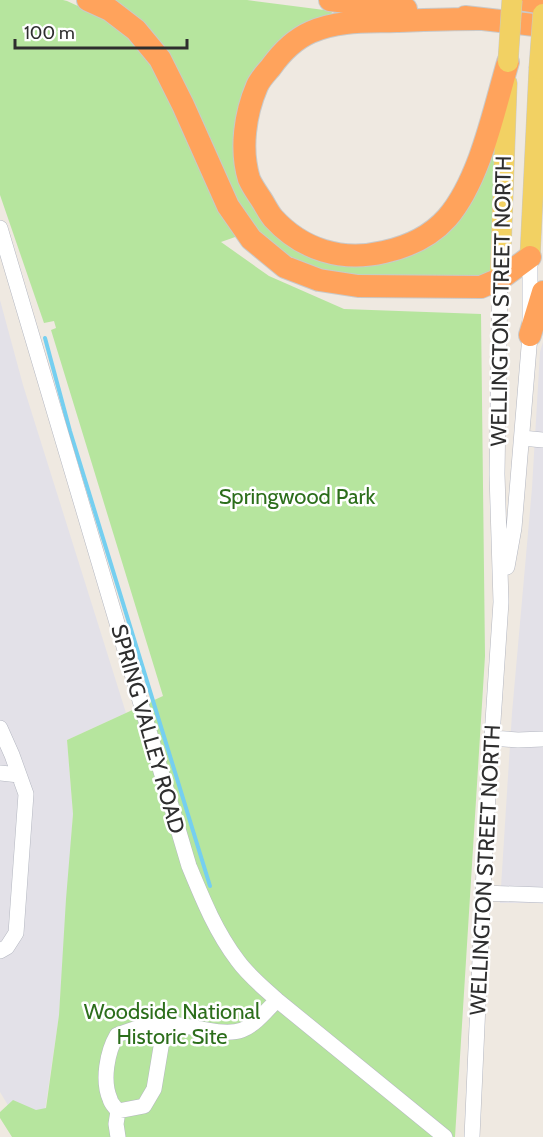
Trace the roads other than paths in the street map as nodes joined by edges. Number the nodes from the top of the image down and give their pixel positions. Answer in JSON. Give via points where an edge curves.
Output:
{"nodes":[{"id":1,"x":88,"y":0,"type":"edge"},
{"id":2,"x":330,"y":0,"type":"edge"},
{"id":3,"x":512,"y":0,"type":"edge"},
{"id":4,"x":524,"y":0,"type":"edge"},
{"id":5,"x":543,"y":3,"type":"edge"},
{"id":6,"x":543,"y":14,"type":"edge"},
{"id":7,"x":478,"y":18,"type":"junction"},
{"id":8,"x":543,"y":26,"type":"edge"},
{"id":9,"x":508,"y":62,"type":"junction"},
{"id":10,"x":0,"y":228,"type":"edge"},
{"id":11,"x":530,"y":257,"type":"junction"},
{"id":12,"x":500,"y":279,"type":"junction"},
{"id":13,"x":543,"y":292,"type":"edge"},
{"id":14,"x":530,"y":335,"type":"junction"},
{"id":15,"x":522,"y":438,"type":"junction"},
{"id":16,"x":543,"y":440,"type":"edge"},
{"id":17,"x":501,"y":603,"type":"junction"},
{"id":18,"x":0,"y":728,"type":"edge"},
{"id":19,"x":492,"y":738,"type":"junction"},
{"id":20,"x":543,"y":739,"type":"edge"},
{"id":21,"x":0,"y":773,"type":"edge"},
{"id":22,"x":19,"y":775,"type":"junction"},
{"id":23,"x":483,"y":894,"type":"junction"},
{"id":24,"x":543,"y":895,"type":"edge"},
{"id":25,"x":0,"y":951,"type":"edge"},
{"id":26,"x":278,"y":1000,"type":"junction"},
{"id":27,"x":165,"y":1023,"type":"junction"},
{"id":28,"x":118,"y":1111,"type":"junction"},
{"id":29,"x":118,"y":1137,"type":"edge"},
{"id":30,"x":445,"y":1137,"type":"edge"},
{"id":31,"x":472,"y":1137,"type":"edge"}],
"edges":[{"from":1,"to":12,"type":"highway","via":[[110,10],[136,30],[160,59],[228,206],[251,239],[285,267],[319,280],[358,286],[481,287]]},
{"from":2,"to":7,"type":"highway"},
{"from":3,"to":9,"type":"main road","name":"WELLINGTON STREET NORTH","bridge":true},
{"from":4,"to":5,"type":"highway"},
{"from":6,"to":11,"type":"main road","name":"WELLINGTON STREET NORTH","bridge":true},
{"from":7,"to":8,"type":"highway"},
{"from":7,"to":9,"type":"highway","via":[[344,22],[310,33],[282,51],[258,84],[245,124],[250,181],[271,216],[305,244],[348,256],[399,249],[430,233],[460,200],[474,171]]},
{"from":9,"to":12,"type":"main road","name":"WELLINGTON STREET NORTH"},
{"from":10,"to":26,"type":"street","name":"SPRING VALLEY ROAD","via":[[189,866],[219,934],[239,963]]},
{"from":11,"to":12,"type":"highway"},
{"from":11,"to":14,"type":"street","name":"WELLINGTON STREET NORTH"},
{"from":12,"to":17,"type":"street","name":"WELLINGTON STREET NORTH","via":[[497,474]]},
{"from":13,"to":14,"type":"highway"},
{"from":14,"to":15,"type":"street","name":"WELLINGTON STREET NORTH"},
{"from":15,"to":16,"type":"street"},
{"from":15,"to":17,"type":"street","name":"WELLINGTON STREET NORTH","via":[[514,528]]},
{"from":17,"to":19,"type":"street","name":"WELLINGTON STREET NORTH"},
{"from":18,"to":22,"type":"street"},
{"from":19,"to":20,"type":"street"},
{"from":19,"to":23,"type":"street","name":"WELLINGTON STREET NORTH"},
{"from":21,"to":22,"type":"street"},
{"from":22,"to":25,"type":"street","via":[[26,794],[16,933]]},
{"from":23,"to":24,"type":"street"},
{"from":23,"to":31,"type":"street","name":"WELLINGTON STREET NORTH"},
{"from":26,"to":27,"type":"street","via":[[243,1030],[229,1032]]},
{"from":26,"to":30,"type":"street","name":"SPRING VALLEY ROAD"},
{"from":27,"to":28,"type":"street","via":[[154,1089],[144,1106]]},
{"from":27,"to":28,"type":"street","via":[[117,1035],[111,1046],[105,1082]]},
{"from":28,"to":29,"type":"street"}]}
